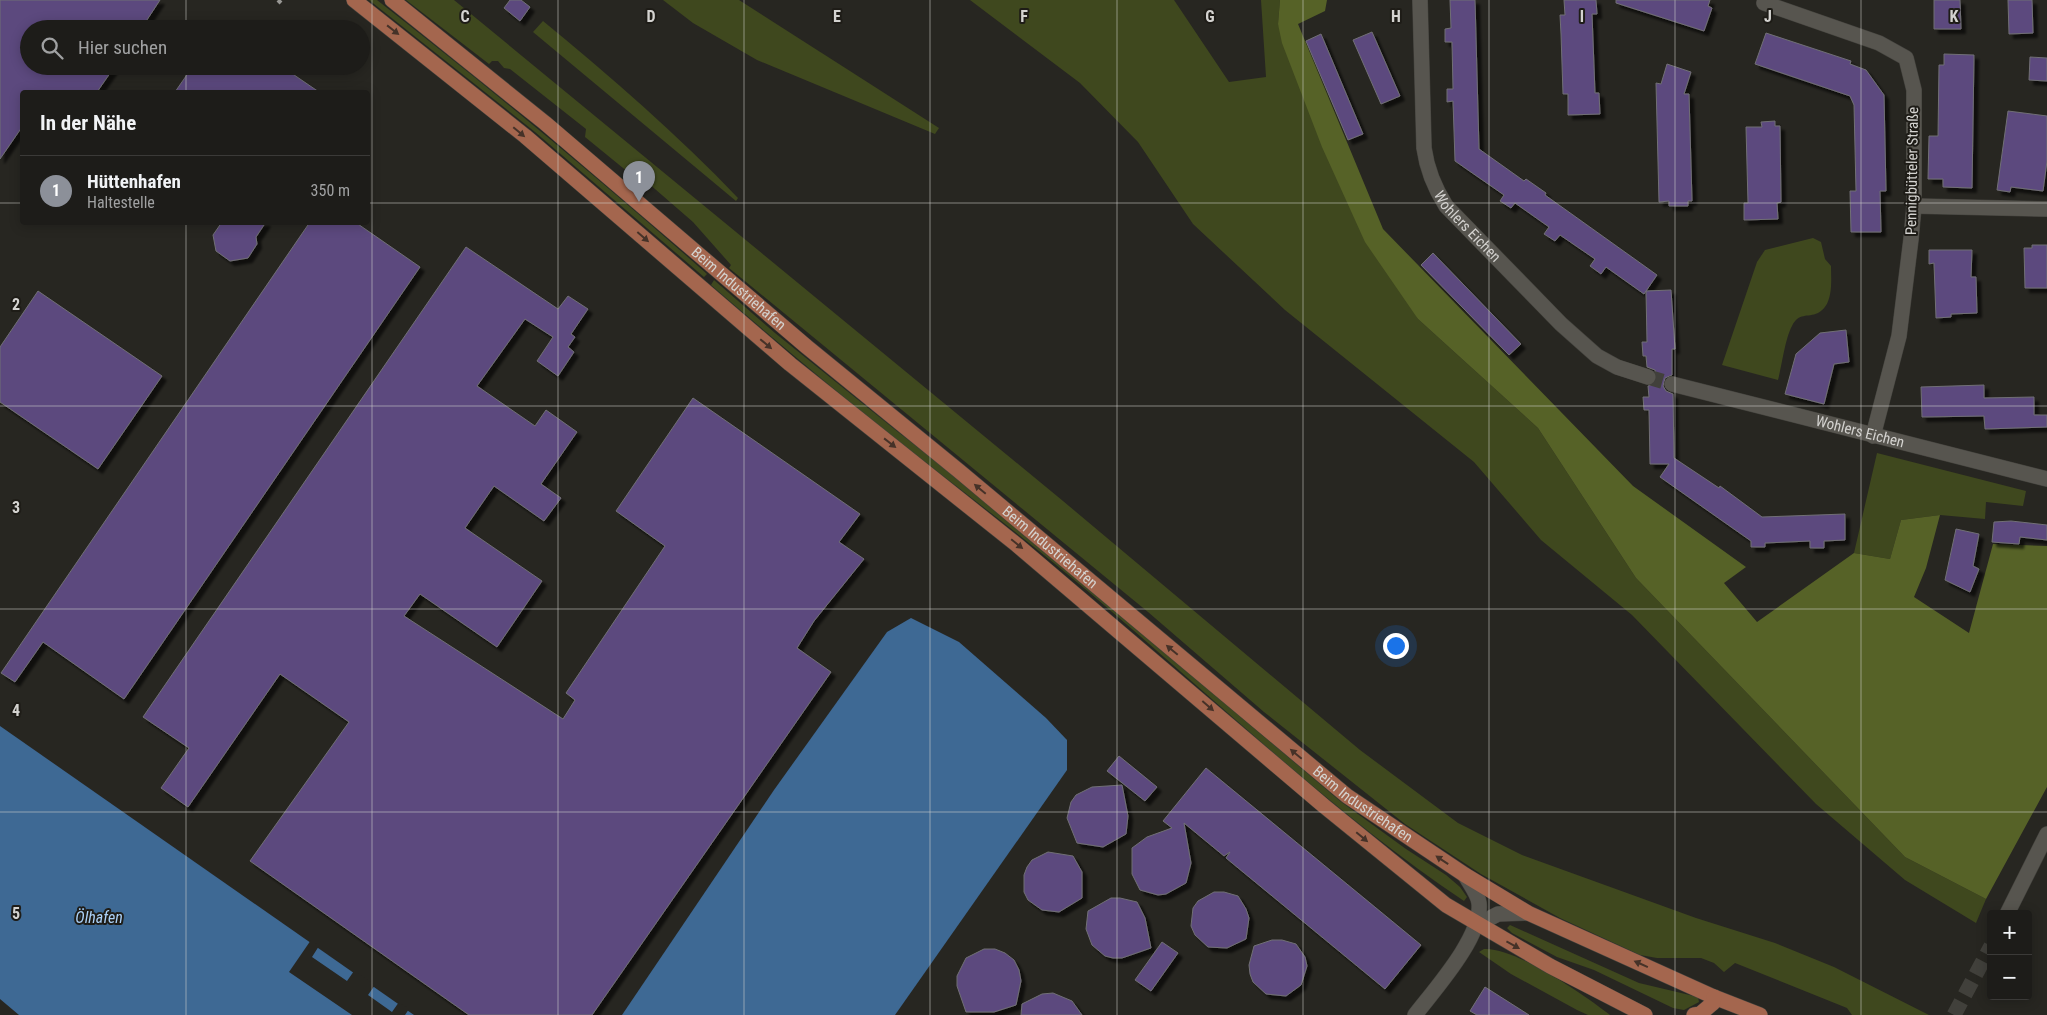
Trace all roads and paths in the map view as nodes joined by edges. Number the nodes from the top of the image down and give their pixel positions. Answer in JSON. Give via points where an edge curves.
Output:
{"nodes":[{"id":1,"x":354,"y":0,"type":"edge"},
{"id":2,"x":392,"y":0,"type":"edge"},
{"id":3,"x":1420,"y":0,"type":"edge"},
{"id":4,"x":1765,"y":0,"type":"edge"},
{"id":5,"x":1914,"y":206,"type":"junction"},
{"id":6,"x":2047,"y":210,"type":"edge"},
{"id":7,"x":1648,"y":378,"type":"tunnel mouth"},
{"id":8,"x":1672,"y":384,"type":"tunnel mouth"},
{"id":9,"x":1873,"y":436,"type":"junction"},
{"id":10,"x":2047,"y":479,"type":"edge"},
{"id":11,"x":2047,"y":834,"type":"edge"},
{"id":12,"x":2043,"y":850,"type":"edge"},
{"id":13,"x":1465,"y":875,"type":"junction"},
{"id":14,"x":2009,"y":910,"type":"edge"},
{"id":15,"x":1528,"y":913,"type":"junction"},
{"id":16,"x":1477,"y":925,"type":"junction"},
{"id":17,"x":1714,"y":997,"type":"junction"},
{"id":18,"x":1415,"y":1015,"type":"edge"},
{"id":19,"x":1645,"y":1015,"type":"edge"},
{"id":20,"x":1694,"y":1015,"type":"edge"},
{"id":21,"x":1760,"y":1015,"type":"edge"}],
"edges":[{"from":1,"to":16,"type":"main road","name":"Beim Industriehafen","one_way":true,"via":[[525,136],[790,364],[1080,597],[1380,852],[1446,905]]},
{"from":13,"to":2,"type":"main road","name":"Beim Industriehafen","one_way":true,"via":[[1347,796],[807,348],[545,122]]},
{"from":3,"to":7,"type":"street","name":"Wohlers Eichen","via":[[1424,148],[1427,169],[1436,190],[1446,206],[1560,324],[1597,356],[1617,368]]},
{"from":4,"to":5,"type":"street","name":"Pennigbütteler Straße","via":[[1764,3],[1879,43],[1906,58],[1914,90]]},
{"from":5,"to":6,"type":"street"},
{"from":5,"to":9,"type":"street","name":"Pennigbütteler Straße","via":[[1899,336]]},
{"from":8,"to":9,"type":"street","name":"Wohlers Eichen"},
{"from":9,"to":10,"type":"street","name":"Wohlers Eichen"},
{"from":11,"to":12,"type":"street"},
{"from":12,"to":14,"type":"street"},
{"from":13,"to":15,"type":"main road","name":"Beim Industriehafen"},
{"from":13,"to":16,"type":"street","via":[[1479,902]]},
{"from":15,"to":16,"type":"street","via":[[1498,914]]},
{"from":17,"to":15,"type":"main road","name":"Beim Industriehafen","one_way":true},
{"from":16,"to":18,"type":"street"},
{"from":16,"to":19,"type":"main road","name":"Beim Industriehafen","one_way":true},
{"from":17,"to":20,"type":"main road","via":[[1713,1003]]},
{"from":17,"to":21,"type":"main road","name":"Beim Industriehafen"}]}
